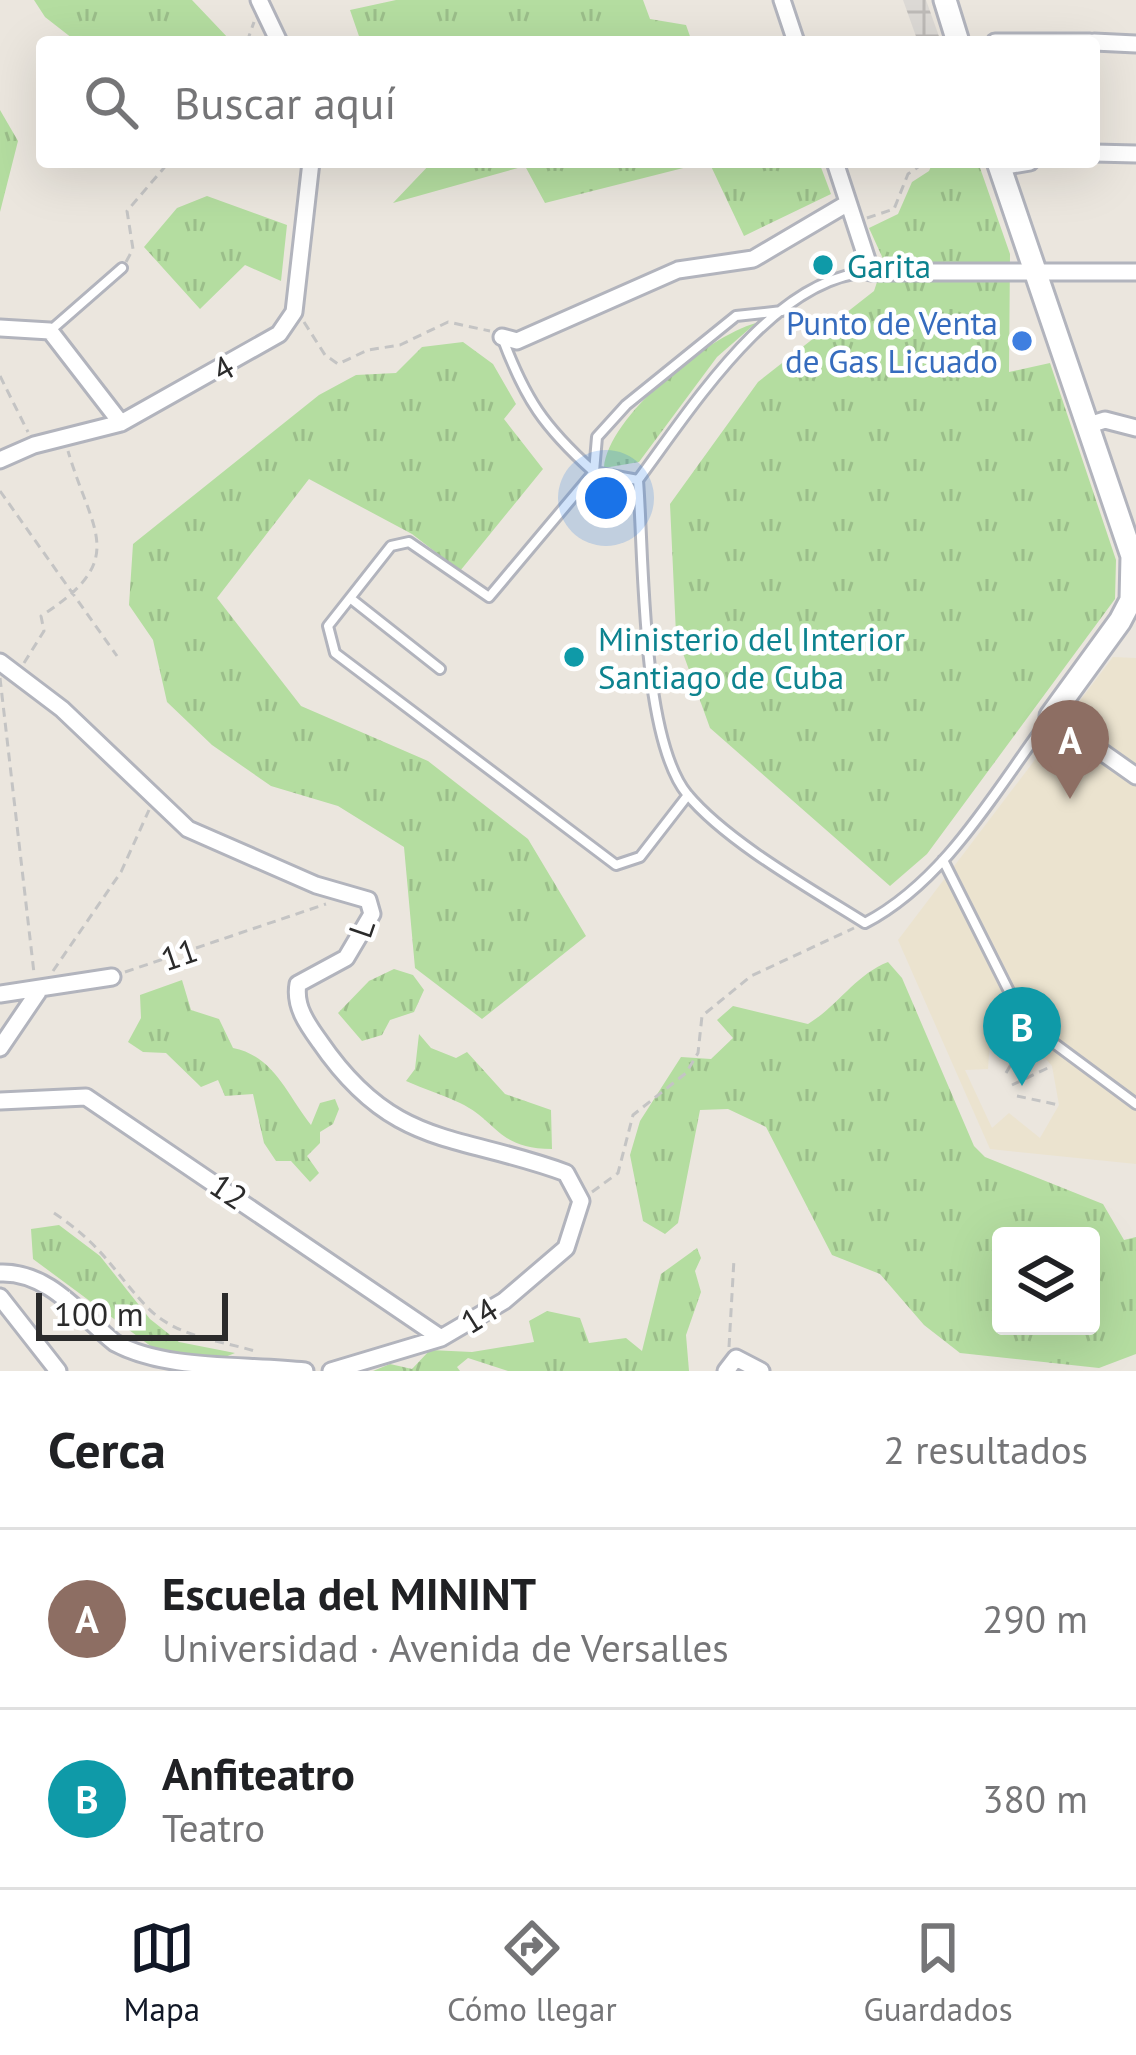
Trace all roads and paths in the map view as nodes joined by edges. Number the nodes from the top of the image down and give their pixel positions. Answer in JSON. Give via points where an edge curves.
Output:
{"nodes":[{"id":1,"x":259,"y":0,"type":"edge"},
{"id":2,"x":782,"y":0,"type":"edge"},
{"id":3,"x":945,"y":0,"type":"edge"},
{"id":4,"x":277,"y":36,"type":"edge"},
{"id":5,"x":794,"y":36,"type":"edge"},
{"id":6,"x":956,"y":36,"type":"edge"},
{"id":7,"x":1100,"y":42,"type":"edge"},
{"id":8,"x":1136,"y":44,"type":"edge"},
{"id":9,"x":1100,"y":153,"type":"edge"},
{"id":10,"x":1136,"y":154,"type":"edge"},
{"id":11,"x":164,"y":168,"type":"edge"},
{"id":12,"x":310,"y":168,"type":"edge"},
{"id":13,"x":837,"y":168,"type":"edge"},
{"id":14,"x":916,"y":168,"type":"edge"},
{"id":15,"x":1000,"y":168,"type":"edge"},
{"id":16,"x":851,"y":211,"type":"junction"},
{"id":17,"x":122,"y":268,"type":"joint"},
{"id":18,"x":871,"y":272,"type":"junction"},
{"id":19,"x":1037,"y":272,"type":"junction"},
{"id":20,"x":1136,"y":272,"type":"edge"},
{"id":21,"x":783,"y":311,"type":"junction"},
{"id":22,"x":294,"y":312,"type":"junction"},
{"id":23,"x":0,"y":328,"type":"edge"},
{"id":24,"x":50,"y":331,"type":"junction"},
{"id":25,"x":502,"y":337,"type":"junction"},
{"id":26,"x":0,"y":376,"type":"edge"},
{"id":27,"x":121,"y":423,"type":"junction"},
{"id":28,"x":1089,"y":425,"type":"junction"},
{"id":29,"x":1136,"y":428,"type":"edge"},
{"id":30,"x":64,"y":438,"type":"junction"},
{"id":31,"x":34,"y":445,"type":"junction"},
{"id":32,"x":0,"y":460,"type":"edge"},
{"id":33,"x":594,"y":472,"type":"junction"},
{"id":34,"x":638,"y":480,"type":"junction"},
{"id":35,"x":0,"y":491,"type":"edge"},
{"id":36,"x":71,"y":597,"type":"junction"},
{"id":37,"x":350,"y":598,"type":"junction"},
{"id":38,"x":117,"y":656,"type":"dead end"},
{"id":39,"x":0,"y":662,"type":"edge"},
{"id":40,"x":440,"y":670,"type":"dead end"},
{"id":41,"x":18,"y":676,"type":"junction"},
{"id":42,"x":0,"y":678,"type":"edge"},
{"id":43,"x":1051,"y":716,"type":"junction"},
{"id":44,"x":1136,"y":776,"type":"edge"},
{"id":45,"x":152,"y":793,"type":"junction"},
{"id":46,"x":688,"y":795,"type":"junction"},
{"id":47,"x":944,"y":860,"type":"junction"},
{"id":48,"x":355,"y":895,"type":"junction"},
{"id":49,"x":865,"y":923,"type":"junction"},
{"id":50,"x":112,"y":977,"type":"joint"},
{"id":51,"x":38,"y":992,"type":"junction"},
{"id":52,"x":0,"y":994,"type":"edge"},
{"id":53,"x":1027,"y":1036,"type":"dead end"},
{"id":54,"x":0,"y":1048,"type":"edge"},
{"id":55,"x":1052,"y":1066,"type":"dead end"},
{"id":56,"x":1006,"y":1073,"type":"dead end"},
{"id":57,"x":1012,"y":1085,"type":"dead end"},
{"id":58,"x":1018,"y":1096,"type":"dead end"},
{"id":59,"x":0,"y":1101,"type":"edge"},
{"id":60,"x":1136,"y":1104,"type":"edge"},
{"id":61,"x":1059,"y":1105,"type":"dead end"},
{"id":62,"x":581,"y":1201,"type":"junction"},
{"id":63,"x":54,"y":1213,"type":"dead end"},
{"id":64,"x":734,"y":1259,"type":"dead end"},
{"id":65,"x":0,"y":1273,"type":"edge"},
{"id":66,"x":0,"y":1297,"type":"edge"},
{"id":67,"x":441,"y":1339,"type":"junction"},
{"id":68,"x":732,"y":1365,"type":"edge"},
{"id":69,"x":271,"y":1367,"type":"junction"},
{"id":70,"x":56,"y":1370,"type":"edge"},
{"id":71,"x":305,"y":1371,"type":"edge"},
{"id":72,"x":331,"y":1371,"type":"edge"},
{"id":73,"x":761,"y":1371,"type":"edge"}],
"edges":[{"from":1,"to":4,"type":"street"},
{"from":2,"to":5,"type":"street"},
{"from":3,"to":6,"type":"street"},
{"from":7,"to":8,"type":"street"},
{"from":9,"to":10,"type":"street"},
{"from":11,"to":17,"type":"path","via":[[127,212],[133,249]]},
{"from":12,"to":22,"type":"street"},
{"from":13,"to":16,"type":"street"},
{"from":14,"to":16,"type":"path","via":[[894,209]]},
{"from":15,"to":19,"type":"street"},
{"from":16,"to":18,"type":"street"},
{"from":16,"to":25,"type":"street","via":[[754,259],[691,266],[517,341]]},
{"from":17,"to":24,"type":"lane"},
{"from":18,"to":19,"type":"street"},
{"from":18,"to":21,"type":"lane","via":[[838,274]]},
{"from":19,"to":20,"type":"street"},
{"from":19,"to":28,"type":"street"},
{"from":21,"to":33,"type":"lane","via":[[736,316],[703,339],[597,437]]},
{"from":21,"to":34,"type":"lane","via":[[724,364]]},
{"from":22,"to":25,"type":"path","via":[[338,364],[448,322]]},
{"from":22,"to":27,"type":"street","name":"4","via":[[262,345]]},
{"from":23,"to":24,"type":"street"},
{"from":24,"to":27,"type":"street"},
{"from":25,"to":33,"type":"lane","via":[[523,395]]},
{"from":26,"to":31,"type":"path"},
{"from":27,"to":30,"type":"street","name":"4"},
{"from":28,"to":29,"type":"street","via":[[1105,420]]},
{"from":28,"to":43,"type":"street","via":[[1132,556],[1131,600]]},
{"from":30,"to":31,"type":"street","name":"4"},
{"from":30,"to":36,"type":"path","via":[[96,526],[94,563]]},
{"from":31,"to":32,"type":"street","name":"4"},
{"from":33,"to":34,"type":"lane"},
{"from":33,"to":37,"type":"lane","via":[[489,597],[400,542]]},
{"from":34,"to":46,"type":"lane","via":[[656,713],[670,767]]},
{"from":35,"to":36,"type":"path"},
{"from":36,"to":38,"type":"path"},
{"from":36,"to":41,"type":"path","via":[[41,616],[44,632]]},
{"from":37,"to":40,"type":"lane"},
{"from":37,"to":46,"type":"lane","via":[[328,626],[335,653],[608,861],[632,864]]},
{"from":39,"to":41,"type":"street","name":"L"},
{"from":41,"to":45,"type":"street","name":"L"},
{"from":42,"to":51,"type":"path"},
{"from":43,"to":44,"type":"street"},
{"from":43,"to":47,"type":"lane"},
{"from":45,"to":48,"type":"street","name":"L","via":[[188,830]]},
{"from":45,"to":51,"type":"path","via":[[121,872]]},
{"from":46,"to":49,"type":"lane"},
{"from":47,"to":49,"type":"lane","via":[[898,905]]},
{"from":47,"to":60,"type":"lane","via":[[1024,1021]]},
{"from":48,"to":50,"type":"path","name":"11"},
{"from":48,"to":62,"type":"street","name":"L","via":[[368,900],[372,914],[356,949],[298,984],[295,998],[329,1057],[397,1120],[566,1173]]},
{"from":49,"to":62,"type":"path","via":[[751,976],[702,1016],[698,1053],[686,1073],[633,1115],[618,1174]]},
{"from":50,"to":51,"type":"street"},
{"from":51,"to":52,"type":"street"},
{"from":51,"to":54,"type":"street"},
{"from":53,"to":56,"type":"path"},
{"from":55,"to":57,"type":"path"},
{"from":58,"to":61,"type":"path"},
{"from":59,"to":67,"type":"street","name":"12","via":[[86,1097]]},
{"from":62,"to":67,"type":"street","name":"14","via":[[566,1248],[504,1301]]},
{"from":63,"to":69,"type":"path","via":[[100,1247],[147,1308],[198,1339],[256,1351]]},
{"from":64,"to":68,"type":"path","via":[[726,1344]]},
{"from":65,"to":69,"type":"street","via":[[19,1272],[86,1310],[115,1343],[155,1364]]},
{"from":66,"to":70,"type":"street"},
{"from":67,"to":72,"type":"street","name":"14"},
{"from":68,"to":73,"type":"street"},
{"from":69,"to":71,"type":"street"}]}
